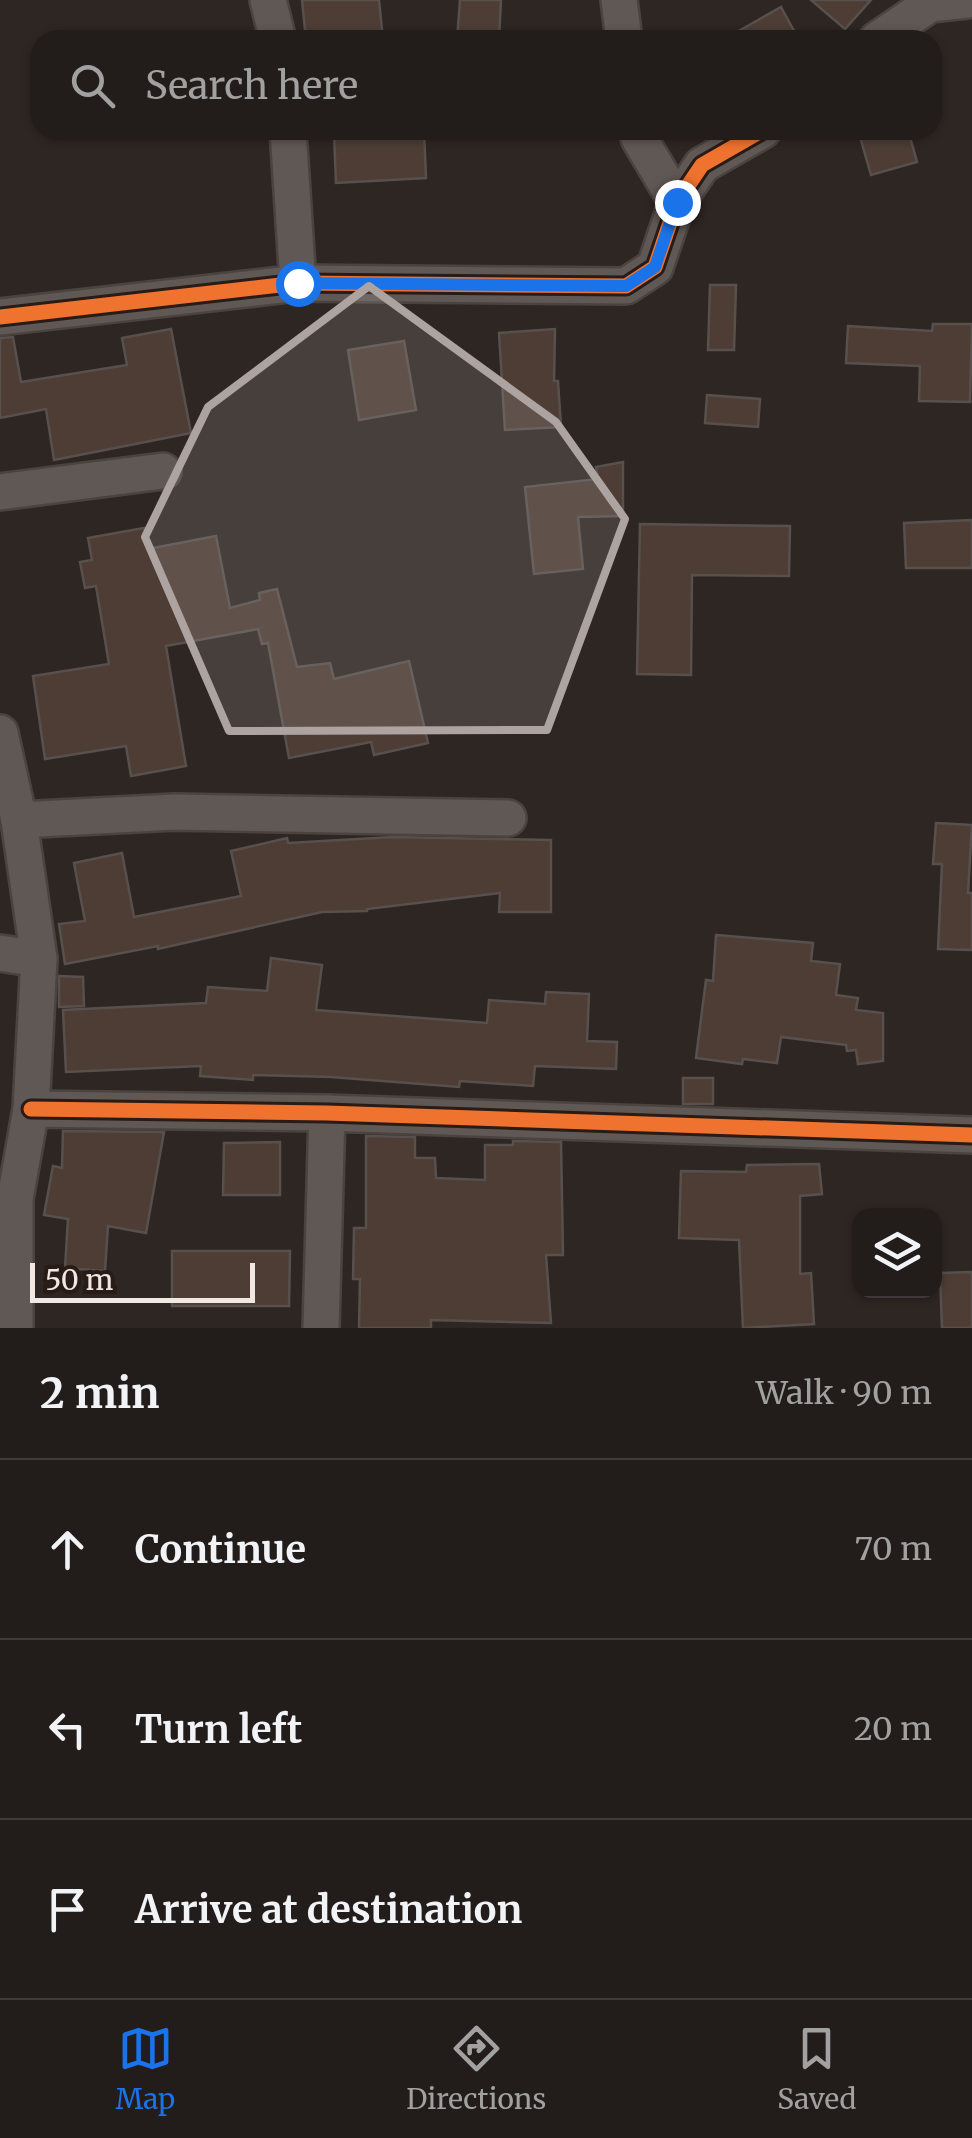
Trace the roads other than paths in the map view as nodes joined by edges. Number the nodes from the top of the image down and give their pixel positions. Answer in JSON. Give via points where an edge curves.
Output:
{"nodes":[{"id":1,"x":268,"y":0,"type":"edge"},
{"id":2,"x":619,"y":0,"type":"edge"},
{"id":3,"x":968,"y":0,"type":"edge"},
{"id":4,"x":276,"y":30,"type":"edge"},
{"id":5,"x":623,"y":30,"type":"edge"},
{"id":6,"x":892,"y":30,"type":"edge"},
{"id":7,"x":289,"y":140,"type":"edge"},
{"id":8,"x":640,"y":140,"type":"edge"},
{"id":9,"x":746,"y":140,"type":"edge"},
{"id":10,"x":677,"y":202,"type":"junction"},
{"id":11,"x":298,"y":283,"type":"junction"},
{"id":12,"x":0,"y":317,"type":"edge"},
{"id":13,"x":163,"y":471,"type":"dead end"},
{"id":14,"x":0,"y":492,"type":"edge"},
{"id":15,"x":0,"y":733,"type":"edge"},
{"id":16,"x":508,"y":818,"type":"dead end"},
{"id":17,"x":18,"y":820,"type":"junction"},
{"id":18,"x":0,"y":953,"type":"edge"},
{"id":19,"x":38,"y":958,"type":"junction"},
{"id":20,"x":31,"y":1109,"type":"junction"},
{"id":21,"x":327,"y":1113,"type":"junction"},
{"id":22,"x":972,"y":1134,"type":"edge"},
{"id":23,"x":15,"y":1328,"type":"edge"},
{"id":24,"x":321,"y":1328,"type":"edge"}],
"edges":[{"from":1,"to":4,"type":"street"},
{"from":2,"to":5,"type":"street"},
{"from":3,"to":6,"type":"street","via":[[930,4]]},
{"from":7,"to":11,"type":"street"},
{"from":8,"to":10,"type":"street"},
{"from":9,"to":10,"type":"street","via":[[702,165]]},
{"from":10,"to":11,"type":"street","via":[[655,267],[626,286]]},
{"from":11,"to":12,"type":"street"},
{"from":13,"to":14,"type":"street"},
{"from":15,"to":17,"type":"street"},
{"from":16,"to":17,"type":"street","via":[[175,812]]},
{"from":17,"to":19,"type":"street"},
{"from":18,"to":19,"type":"street"},
{"from":19,"to":20,"type":"street"},
{"from":20,"to":21,"type":"street"},
{"from":20,"to":23,"type":"street","via":[[15,1199]]},
{"from":21,"to":22,"type":"street"},
{"from":21,"to":24,"type":"street"}]}
